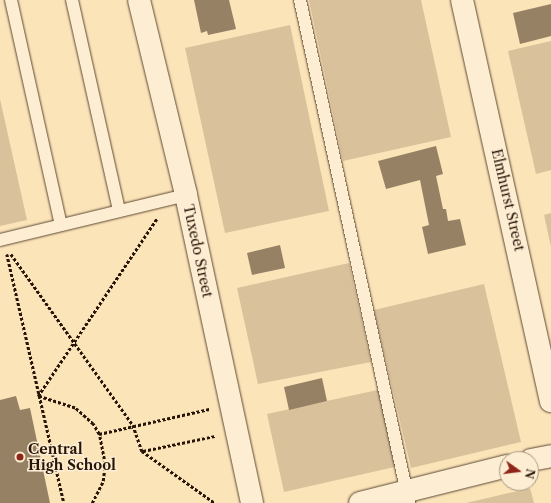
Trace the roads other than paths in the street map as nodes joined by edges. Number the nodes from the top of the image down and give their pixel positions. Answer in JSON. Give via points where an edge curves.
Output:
{"nodes":[{"id":1,"x":11,"y":0,"type":"edge"},
{"id":2,"x":72,"y":0,"type":"edge"},
{"id":3,"x":139,"y":0,"type":"edge"},
{"id":4,"x":300,"y":0,"type":"edge"},
{"id":5,"x":462,"y":0,"type":"edge"},
{"id":6,"x":186,"y":195,"type":"junction"},
{"id":7,"x":119,"y":211,"type":"junction"},
{"id":8,"x":60,"y":225,"type":"junction"},
{"id":9,"x":0,"y":240,"type":"edge"},
{"id":10,"x":551,"y":401,"type":"edge"},
{"id":11,"x":551,"y":456,"type":"edge"},
{"id":12,"x":539,"y":458,"type":"edge"},
{"id":13,"x":499,"y":469,"type":"edge"},
{"id":14,"x":408,"y":497,"type":"edge"},
{"id":15,"x":252,"y":503,"type":"edge"},
{"id":16,"x":360,"y":503,"type":"edge"}],
"edges":[{"from":1,"to":8,"type":"lane"},
{"from":2,"to":7,"type":"lane"},
{"from":3,"to":6,"type":"street","name":"Tuxedo Street"},
{"from":4,"to":14,"type":"lane"},
{"from":5,"to":10,"type":"street","name":"Elmhurst Street"},
{"from":6,"to":7,"type":"lane"},
{"from":6,"to":15,"type":"street","name":"Tuxedo Street"},
{"from":7,"to":8,"type":"lane"},
{"from":8,"to":9,"type":"lane"},
{"from":11,"to":12,"type":"street"},
{"from":13,"to":14,"type":"street"},
{"from":14,"to":16,"type":"street"}]}
